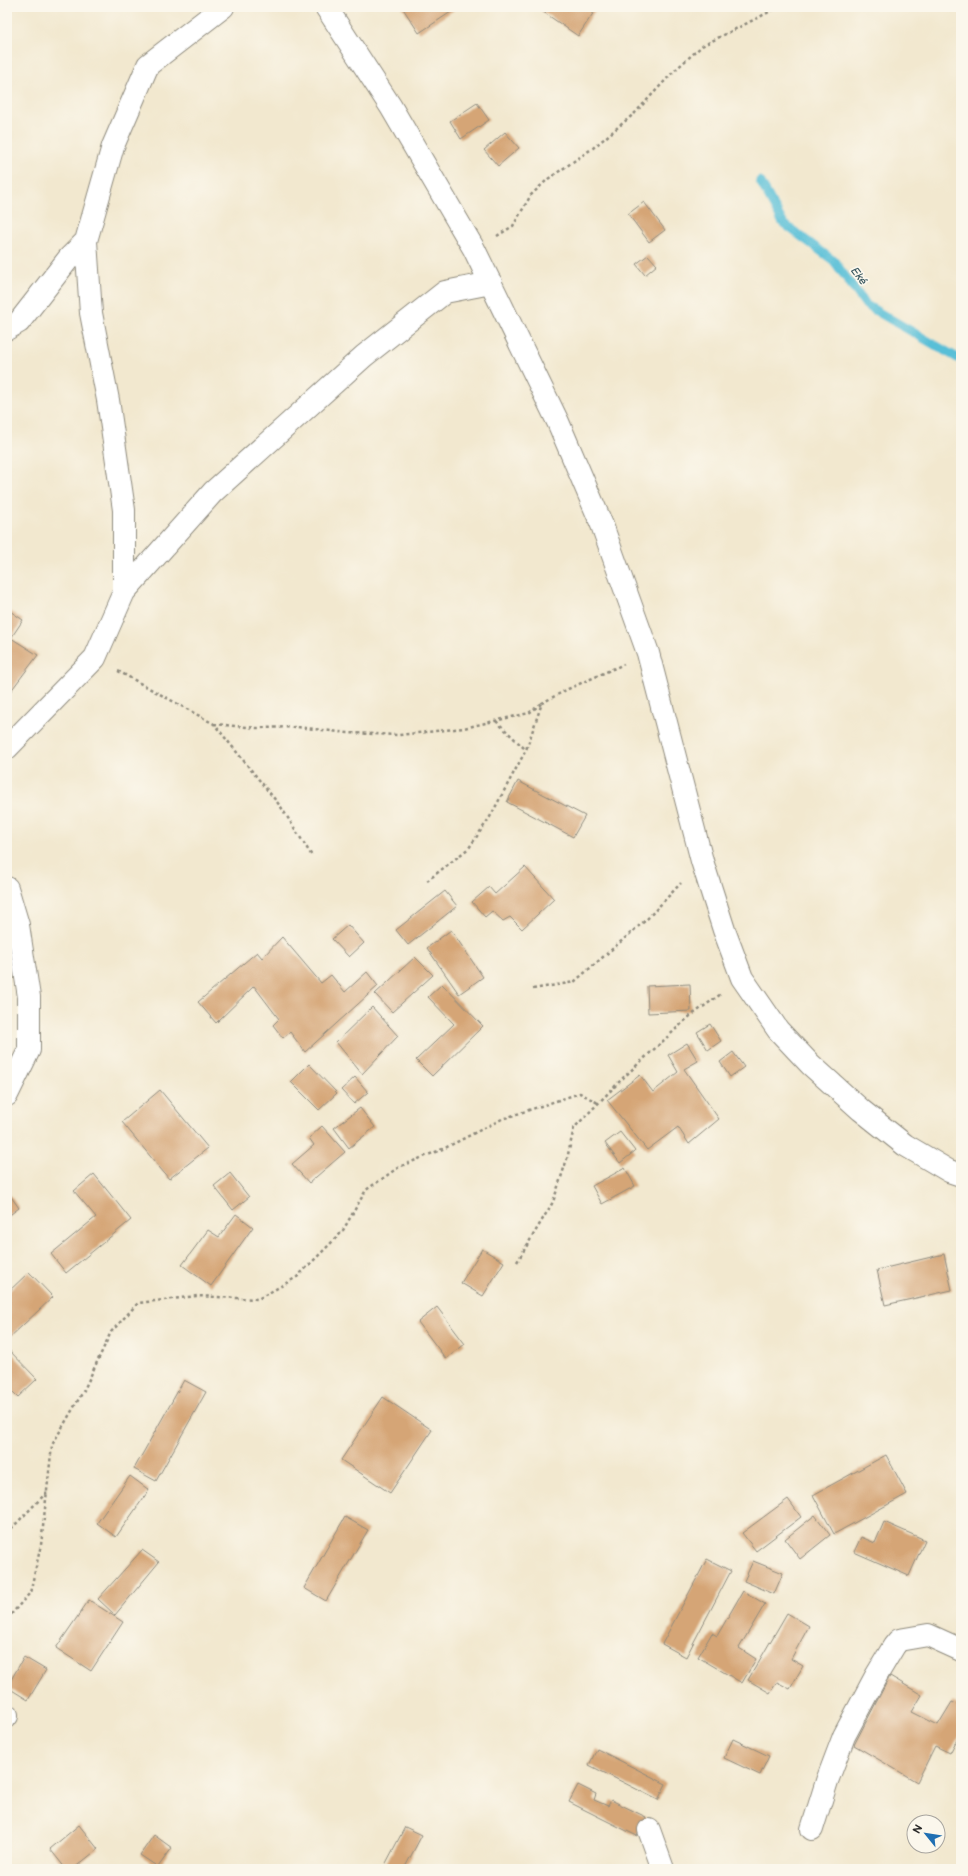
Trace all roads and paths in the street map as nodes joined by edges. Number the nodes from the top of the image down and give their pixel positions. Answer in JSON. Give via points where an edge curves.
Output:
{"nodes":[{"id":1,"x":223,"y":7,"type":"edge"},
{"id":2,"x":326,"y":7,"type":"edge"},
{"id":3,"x":779,"y":7,"type":"edge"},
{"id":4,"x":86,"y":241,"type":"junction"},
{"id":5,"x":474,"y":249,"type":"junction"},
{"id":6,"x":490,"y":283,"type":"junction"},
{"id":7,"x":7,"y":329,"type":"edge"},
{"id":8,"x":124,"y":592,"type":"junction"},
{"id":9,"x":648,"y":653,"type":"junction"},
{"id":10,"x":95,"y":658,"type":"junction"},
{"id":11,"x":542,"y":703,"type":"junction"},
{"id":12,"x":496,"y":720,"type":"junction"},
{"id":13,"x":214,"y":724,"type":"junction"},
{"id":14,"x":7,"y":748,"type":"edge"},
{"id":15,"x":526,"y":750,"type":"junction"},
{"id":16,"x":312,"y":856,"type":"dead end"},
{"id":17,"x":702,"y":861,"type":"junction"},
{"id":18,"x":427,"y":881,"type":"dead end"},
{"id":19,"x":7,"y":888,"type":"edge"},
{"id":20,"x":742,"y":978,"type":"junction"},
{"id":21,"x":533,"y":989,"type":"dead end"},
{"id":22,"x":7,"y":1094,"type":"edge"},
{"id":23,"x":598,"y":1103,"type":"junction"},
{"id":24,"x":961,"y":1176,"type":"edge"},
{"id":25,"x":517,"y":1262,"type":"dead end"},
{"id":26,"x":48,"y":1491,"type":"junction"},
{"id":27,"x":7,"y":1533,"type":"edge"},
{"id":28,"x":7,"y":1619,"type":"edge"},
{"id":29,"x":961,"y":1650,"type":"edge"},
{"id":30,"x":812,"y":1829,"type":"dead end"},
{"id":31,"x":649,"y":1830,"type":"dead end"},
{"id":32,"x":663,"y":1869,"type":"edge"}],
"edges":[{"from":1,"to":4,"type":"street","via":[[148,65],[113,146]]},
{"from":2,"to":5,"type":"street","via":[[391,107]]},
{"from":3,"to":5,"type":"path","via":[[702,46],[674,71],[636,113],[594,148],[542,184],[531,195],[513,226]]},
{"from":4,"to":7,"type":"street","via":[[69,258],[19,322]]},
{"from":4,"to":8,"type":"street","via":[[91,313],[108,400],[124,510]]},
{"from":5,"to":6,"type":"street"},
{"from":6,"to":8,"type":"street","via":[[445,292],[364,356],[212,492]]},
{"from":6,"to":9,"type":"street","via":[[558,422],[602,525]]},
{"from":8,"to":10,"type":"street"},
{"from":9,"to":11,"type":"path"},
{"from":9,"to":17,"type":"street"},
{"from":10,"to":13,"type":"path"},
{"from":10,"to":14,"type":"street"},
{"from":11,"to":12,"type":"path","via":[[530,713]]},
{"from":11,"to":15,"type":"path"},
{"from":12,"to":13,"type":"path","via":[[464,728],[399,735]]},
{"from":12,"to":15,"type":"path"},
{"from":13,"to":16,"type":"path","via":[[281,807]]},
{"from":15,"to":18,"type":"path","via":[[490,817],[469,848]]},
{"from":17,"to":20,"type":"street"},
{"from":17,"to":21,"type":"path","via":[[647,919],[574,982]]},
{"from":19,"to":22,"type":"street","via":[[18,925],[29,997],[29,1050]]},
{"from":20,"to":23,"type":"path","via":[[688,1017]]},
{"from":20,"to":24,"type":"street","via":[[778,1030],[810,1064],[905,1145],[949,1172]]},
{"from":23,"to":25,"type":"path","via":[[574,1128],[554,1202]]},
{"from":23,"to":26,"type":"path","via":[[580,1094],[502,1119],[445,1148],[399,1167],[366,1190],[342,1232],[297,1277],[258,1299],[197,1296],[138,1303],[111,1332],[84,1390],[52,1445]]},
{"from":26,"to":27,"type":"path"},
{"from":26,"to":28,"type":"path","via":[[41,1545],[30,1593]]},
{"from":29,"to":30,"type":"street","via":[[928,1635],[899,1640],[894,1646],[844,1736]]},
{"from":31,"to":32,"type":"street"}]}
